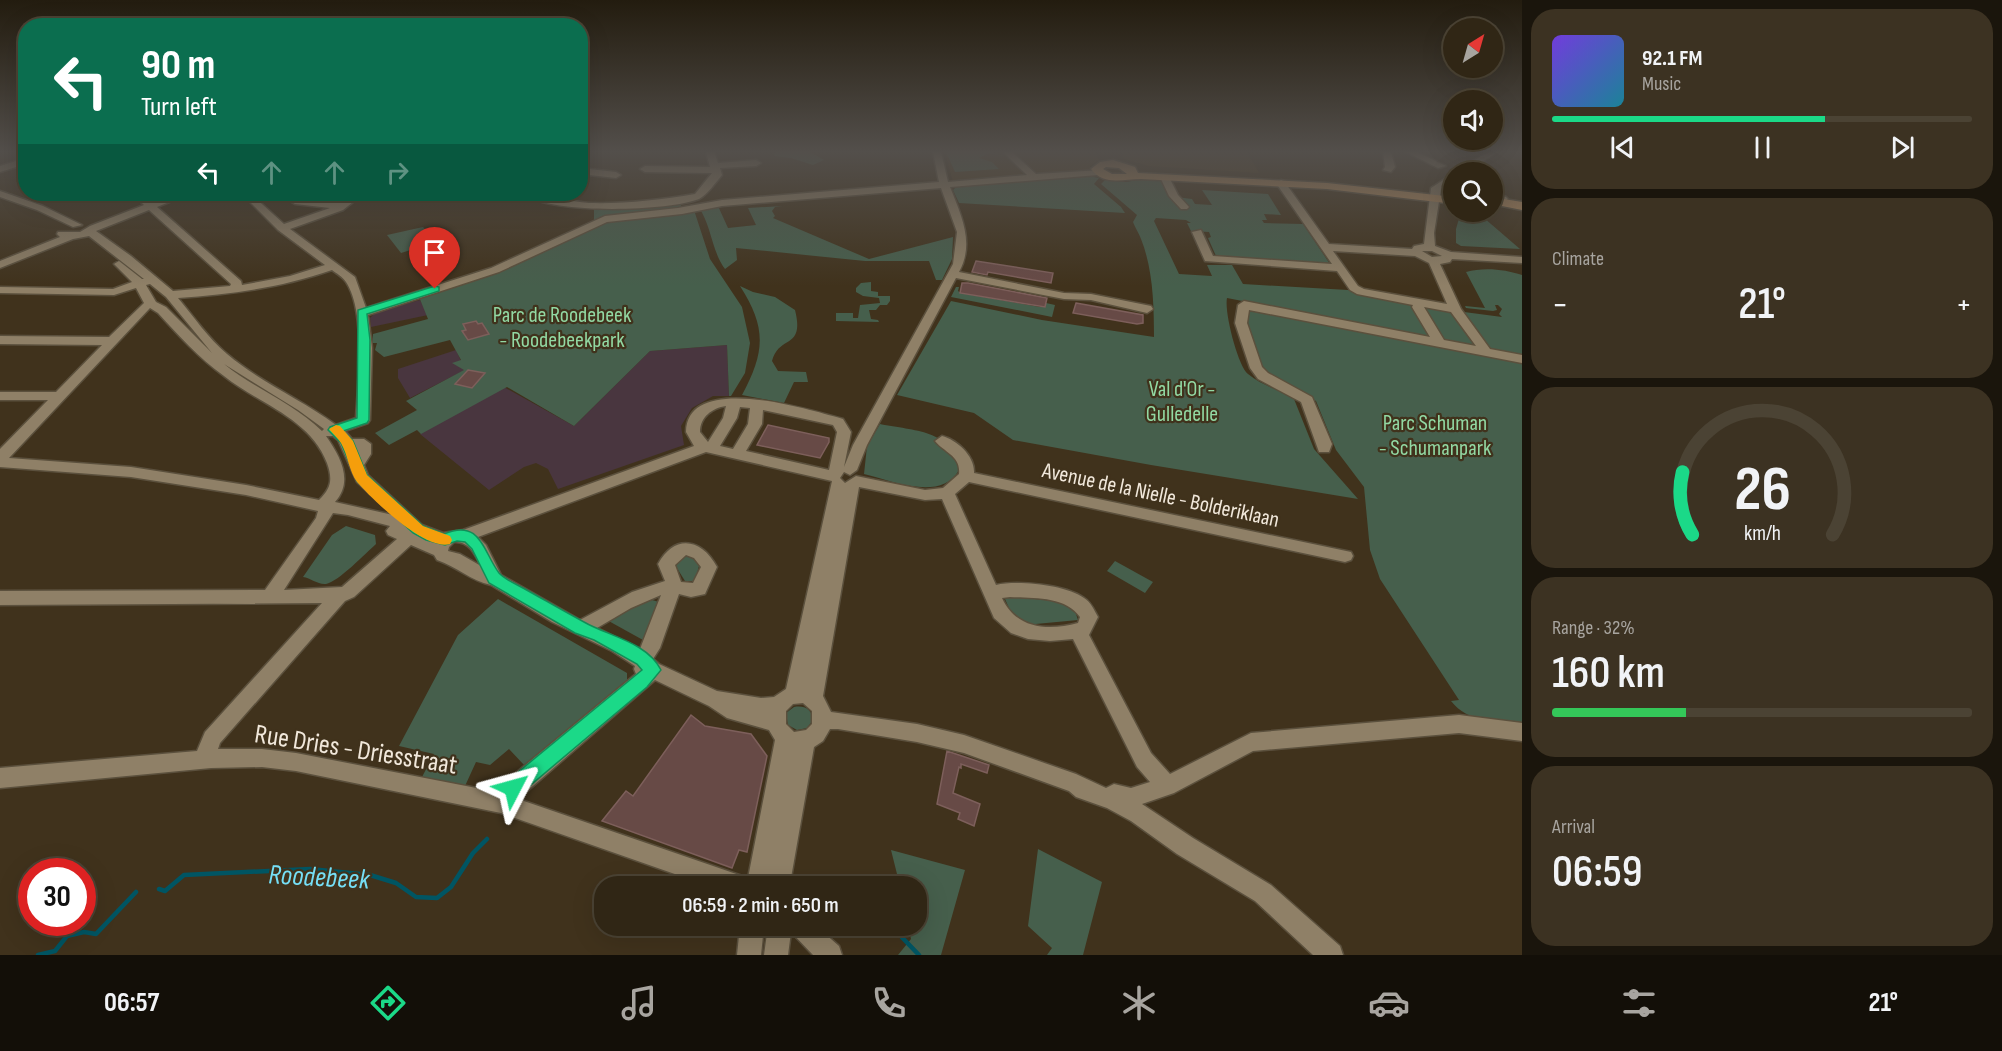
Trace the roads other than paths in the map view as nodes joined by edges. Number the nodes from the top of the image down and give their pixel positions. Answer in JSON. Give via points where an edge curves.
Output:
{"nodes":[{"id":1,"x":697,"y":197,"type":"edge"},
{"id":2,"x":844,"y":197,"type":"edge"},
{"id":3,"x":949,"y":197,"type":"edge"},
{"id":4,"x":1175,"y":197,"type":"edge"},
{"id":5,"x":1290,"y":197,"type":"edge"},
{"id":6,"x":1436,"y":197,"type":"edge"},
{"id":7,"x":1503,"y":200,"type":"edge"},
{"id":8,"x":21,"y":201,"type":"edge"},
{"id":9,"x":152,"y":201,"type":"edge"},
{"id":10,"x":253,"y":201,"type":"edge"},
{"id":11,"x":295,"y":201,"type":"dead end"},
{"id":12,"x":349,"y":201,"type":"edge"},
{"id":13,"x":554,"y":201,"type":"edge"},
{"id":14,"x":0,"y":202,"type":"edge"},
{"id":15,"x":148,"y":203,"type":"junction"},
{"id":16,"x":30,"y":204,"type":"junction"},
{"id":17,"x":683,"y":204,"type":"junction"},
{"id":18,"x":1522,"y":206,"type":"edge"},
{"id":19,"x":1184,"y":207,"type":"dead end"},
{"id":20,"x":340,"y":208,"type":"junction"},
{"id":21,"x":19,"y":209,"type":"junction"},
{"id":22,"x":1503,"y":209,"type":"edge"},
{"id":23,"x":1522,"y":212,"type":"edge"},
{"id":24,"x":282,"y":228,"type":"junction"},
{"id":25,"x":77,"y":231,"type":"junction"},
{"id":26,"x":1197,"y":232,"type":"dead end"},
{"id":27,"x":1325,"y":247,"type":"junction"},
{"id":28,"x":1430,"y":248,"type":"junction"},
{"id":29,"x":1417,"y":253,"type":"junction"},
{"id":30,"x":1448,"y":255,"type":"junction"},
{"id":31,"x":0,"y":257,"type":"edge"},
{"id":32,"x":1433,"y":260,"type":"junction"},
{"id":33,"x":1521,"y":261,"type":"edge"},
{"id":34,"x":0,"y":265,"type":"edge"},
{"id":35,"x":333,"y":266,"type":"junction"},
{"id":36,"x":1338,"y":268,"type":"junction"},
{"id":37,"x":954,"y":274,"type":"junction"},
{"id":38,"x":145,"y":282,"type":"junction"},
{"id":39,"x":0,"y":290,"type":"edge"},
{"id":40,"x":234,"y":291,"type":"junction"},
{"id":41,"x":171,"y":297,"type":"junction"},
{"id":42,"x":153,"y":305,"type":"junction"},
{"id":43,"x":1418,"y":307,"type":"dead end"},
{"id":44,"x":1147,"y":309,"type":"dead end"},
{"id":45,"x":1455,"y":309,"type":"junction"},
{"id":46,"x":362,"y":313,"type":"junction"},
{"id":47,"x":0,"y":340,"type":"edge"},
{"id":48,"x":111,"y":341,"type":"junction"},
{"id":49,"x":1439,"y":343,"type":"junction"},
{"id":50,"x":1486,"y":352,"type":"junction"},
{"id":51,"x":1522,"y":359,"type":"edge"},
{"id":52,"x":219,"y":360,"type":"junction"},
{"id":53,"x":0,"y":396,"type":"edge"},
{"id":54,"x":58,"y":396,"type":"junction"},
{"id":55,"x":734,"y":402,"type":"junction"},
{"id":56,"x":757,"y":406,"type":"junction"},
{"id":57,"x":327,"y":433,"type":"junction"},
{"id":58,"x":942,"y":441,"type":"dead end"},
{"id":59,"x":708,"y":448,"type":"junction"},
{"id":60,"x":1324,"y":449,"type":"dead end"},
{"id":61,"x":737,"y":454,"type":"junction"},
{"id":62,"x":0,"y":460,"type":"edge"},
{"id":63,"x":966,"y":476,"type":"junction"},
{"id":64,"x":844,"y":478,"type":"junction"},
{"id":65,"x":947,"y":493,"type":"junction"},
{"id":66,"x":324,"y":507,"type":"junction"},
{"id":67,"x":414,"y":533,"type":"junction"},
{"id":68,"x":468,"y":538,"type":"junction"},
{"id":69,"x":446,"y":550,"type":"junction"},
{"id":70,"x":1345,"y":556,"type":"dead end"},
{"id":71,"x":495,"y":579,"type":"junction"},
{"id":72,"x":993,"y":593,"type":"junction"},
{"id":73,"x":339,"y":596,"type":"junction"},
{"id":74,"x":270,"y":597,"type":"junction"},
{"id":75,"x":0,"y":598,"type":"edge"},
{"id":76,"x":581,"y":628,"type":"junction"},
{"id":77,"x":1078,"y":630,"type":"junction"},
{"id":78,"x":648,"y":665,"type":"junction"},
{"id":79,"x":792,"y":716,"type":"junction"},
{"id":80,"x":1522,"y":732,"type":"edge"},
{"id":81,"x":204,"y":760,"type":"junction"},
{"id":82,"x":0,"y":778,"type":"edge"},
{"id":83,"x":1076,"y":784,"type":"junction"},
{"id":84,"x":1167,"y":786,"type":"junction"},
{"id":85,"x":501,"y":803,"type":"junction"},
{"id":86,"x":1139,"y":814,"type":"junction"},
{"id":87,"x":711,"y":876,"type":"edge"},
{"id":88,"x":760,"y":876,"type":"edge"},
{"id":89,"x":780,"y":876,"type":"edge"},
{"id":90,"x":751,"y":936,"type":"edge"},
{"id":91,"x":779,"y":936,"type":"edge"},
{"id":92,"x":810,"y":936,"type":"edge"},
{"id":93,"x":749,"y":955,"type":"edge"},
{"id":94,"x":777,"y":955,"type":"edge"},
{"id":95,"x":830,"y":955,"type":"edge"},
{"id":96,"x":1331,"y":955,"type":"edge"}],
"edges":[{"from":1,"to":17,"type":"street"},
{"from":2,"to":17,"type":"street"},
{"from":3,"to":37,"type":"street","via":[[962,232],[961,254]]},
{"from":4,"to":19,"type":"street"},
{"from":5,"to":27,"type":"street"},
{"from":6,"to":28,"type":"street","via":[[1430,214]]},
{"from":7,"to":18,"type":"main road"},
{"from":8,"to":16,"type":"street"},
{"from":9,"to":15,"type":"street"},
{"from":10,"to":24,"type":"street"},
{"from":11,"to":20,"type":"street"},
{"from":12,"to":20,"type":"street"},
{"from":13,"to":17,"type":"street","via":[[593,206]]},
{"from":14,"to":21,"type":"street"},
{"from":15,"to":25,"type":"street"},
{"from":15,"to":40,"type":"street","via":[[237,284]]},
{"from":16,"to":21,"type":"street"},
{"from":16,"to":25,"type":"street"},
{"from":17,"to":46,"type":"street","via":[[682,211],[604,219],[495,270]]},
{"from":20,"to":24,"type":"street"},
{"from":21,"to":25,"type":"street"},
{"from":22,"to":23,"type":"main road"},
{"from":24,"to":35,"type":"street"},
{"from":25,"to":31,"type":"street"},
{"from":25,"to":34,"type":"street"},
{"from":25,"to":38,"type":"street","via":[[122,260]]},
{"from":26,"to":36,"type":"street","via":[[1210,262]]},
{"from":27,"to":29,"type":"street"},
{"from":27,"to":36,"type":"street"},
{"from":28,"to":29,"type":"street","via":[[1418,248]]},
{"from":28,"to":30,"type":"street"},
{"from":29,"to":32,"type":"street"},
{"from":30,"to":32,"type":"street","via":[[1446,260]]},
{"from":30,"to":33,"type":"street"},
{"from":32,"to":45,"type":"street"},
{"from":35,"to":40,"type":"street"},
{"from":35,"to":46,"type":"street","via":[[351,279]]},
{"from":36,"to":45,"type":"street","via":[[1361,292]]},
{"from":37,"to":44,"type":"street"},
{"from":37,"to":64,"type":"street"},
{"from":38,"to":39,"type":"street","via":[[114,292]]},
{"from":38,"to":41,"type":"street"},
{"from":38,"to":42,"type":"street"},
{"from":40,"to":41,"type":"street"},
{"from":41,"to":42,"type":"street"},
{"from":41,"to":52,"type":"street"},
{"from":42,"to":48,"type":"street","via":[[146,306]]},
{"from":42,"to":52,"type":"street"},
{"from":43,"to":49,"type":"street"},
{"from":45,"to":50,"type":"street"},
{"from":46,"to":57,"type":"street","via":[[363,420]]},
{"from":47,"to":48,"type":"street"},
{"from":48,"to":54,"type":"street"},
{"from":49,"to":50,"type":"street"},
{"from":49,"to":60,"type":"street","via":[[1244,305],[1241,323],[1256,368],[1263,376],[1307,400]]},
{"from":50,"to":51,"type":"street"},
{"from":52,"to":57,"type":"street","via":[[260,395]]},
{"from":53,"to":54,"type":"street"},
{"from":54,"to":62,"type":"street"},
{"from":55,"to":56,"type":"street"},
{"from":55,"to":59,"type":"street","via":[[725,428]]},
{"from":55,"to":59,"type":"street","via":[[707,407],[696,418],[693,434],[698,443]]},
{"from":56,"to":61,"type":"street","via":[[755,424]]},
{"from":56,"to":64,"type":"street","via":[[842,424],[846,433],[835,462]]},
{"from":57,"to":66,"type":"street","via":[[339,480]]},
{"from":57,"to":67,"type":"street","via":[[356,444],[364,454],[357,464],[362,478]]},
{"from":58,"to":63,"type":"street","via":[[963,458]]},
{"from":59,"to":61,"type":"street"},
{"from":59,"to":68,"type":"street"},
{"from":61,"to":64,"type":"street"},
{"from":62,"to":66,"type":"street","via":[[131,472]]},
{"from":63,"to":65,"type":"street"},
{"from":63,"to":70,"type":"street","name":"Avenue de la Nielle - Bolderiklaan"},
{"from":64,"to":65,"type":"street","via":[[926,495]]},
{"from":64,"to":79,"type":"street"},
{"from":65,"to":72,"type":"street"},
{"from":66,"to":67,"type":"street","via":[[333,513]]},
{"from":66,"to":74,"type":"street","via":[[323,519]]},
{"from":67,"to":69,"type":"street"},
{"from":67,"to":73,"type":"street"},
{"from":68,"to":69,"type":"street","via":[[472,546],[467,553]]},
{"from":68,"to":71,"type":"street","via":[[478,546]]},
{"from":69,"to":71,"type":"street","via":[[485,577]]},
{"from":71,"to":76,"type":"street"},
{"from":72,"to":77,"type":"street","via":[[1000,613],[1016,630],[1040,634]]},
{"from":72,"to":77,"type":"street","via":[[1015,591],[1069,598],[1085,609],[1089,617],[1085,629]]},
{"from":73,"to":74,"type":"street"},
{"from":73,"to":81,"type":"street","via":[[212,738]]},
{"from":74,"to":75,"type":"street"},
{"from":76,"to":78,"type":"street","via":[[592,642],[641,669]]},
{"from":76,"to":78,"type":"street","via":[[601,614],[673,586]]},
{"from":77,"to":84,"type":"street","via":[[1144,759]]},
{"from":78,"to":79,"type":"street","via":[[716,700],[719,706],[750,717]]},
{"from":78,"to":85,"type":"street","via":[[641,682],[513,788]]},
{"from":79,"to":83,"type":"street","via":[[823,711],[824,721],[894,729],[964,744]]},
{"from":79,"to":88,"type":"street"},
{"from":79,"to":89,"type":"street"},
{"from":80,"to":84,"type":"street","via":[[1459,724],[1251,742]]},
{"from":81,"to":82,"type":"street","name":"Rue Dries - Driesstraat"},
{"from":81,"to":85,"type":"street","name":"Rue Dries - Driesstraat","via":[[262,758],[296,762]]},
{"from":83,"to":84,"type":"street","via":[[1131,798]]},
{"from":83,"to":86,"type":"street"},
{"from":84,"to":86,"type":"street"},
{"from":85,"to":87,"type":"street","name":"Rue Dries - Driesstraat"},
{"from":86,"to":96,"type":"street","via":[[1263,893]]},
{"from":90,"to":93,"type":"street"},
{"from":91,"to":94,"type":"street"},
{"from":92,"to":95,"type":"street"}]}
